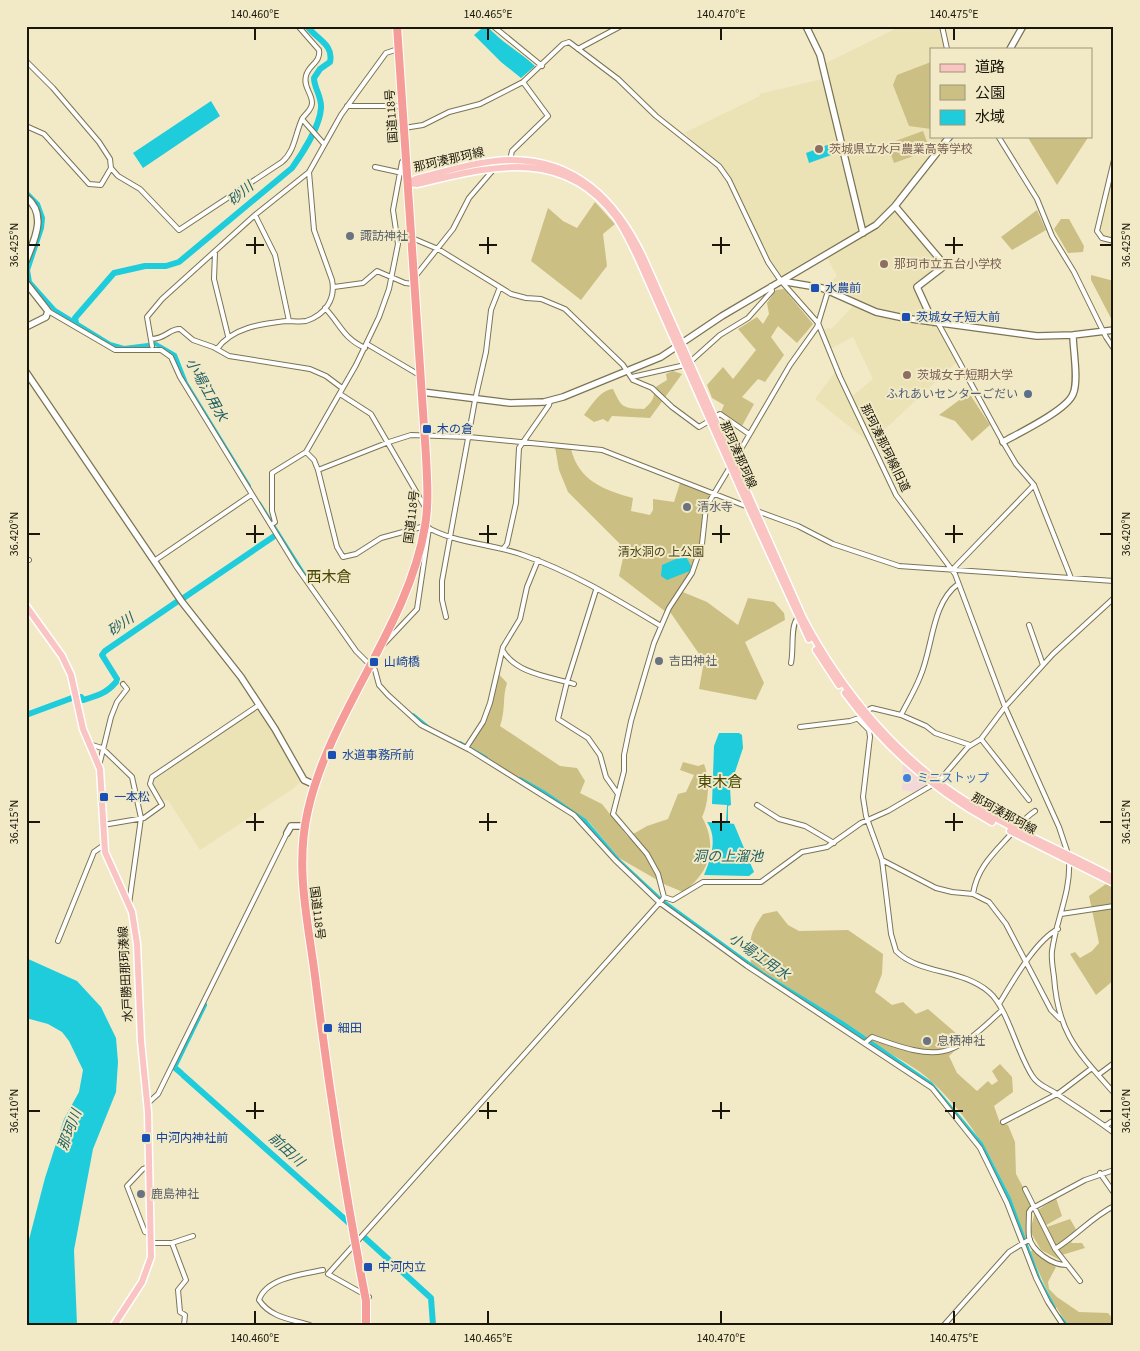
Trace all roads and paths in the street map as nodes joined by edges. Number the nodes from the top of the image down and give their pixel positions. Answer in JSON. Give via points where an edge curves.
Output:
{"nodes":[{"id":1,"x":298,"y":26,"type":"edge"},
{"id":2,"x":396,"y":26,"type":"edge"},
{"id":3,"x":493,"y":26,"type":"edge"},
{"id":4,"x":621,"y":26,"type":"edge"},
{"id":5,"x":806,"y":26,"type":"edge"},
{"id":6,"x":942,"y":26,"type":"edge"},
{"id":7,"x":1023,"y":26,"type":"edge"},
{"id":8,"x":947,"y":48,"type":"edge"},
{"id":9,"x":1011,"y":48,"type":"edge"},
{"id":10,"x":398,"y":49,"type":"junction"},
{"id":11,"x":578,"y":49,"type":"junction"},
{"id":12,"x":26,"y":61,"type":"edge"},
{"id":13,"x":542,"y":66,"type":"junction"},
{"id":14,"x":523,"y":82,"type":"junction"},
{"id":15,"x":347,"y":106,"type":"junction"},
{"id":16,"x":403,"y":106,"type":"junction"},
{"id":17,"x":302,"y":119,"type":"junction"},
{"id":18,"x":26,"y":126,"type":"edge"},
{"id":19,"x":404,"y":128,"type":"junction"},
{"id":20,"x":948,"y":138,"type":"edge"},
{"id":21,"x":999,"y":138,"type":"edge"},
{"id":22,"x":324,"y":144,"type":"junction"},
{"id":23,"x":406,"y":160,"type":"junction"},
{"id":24,"x":510,"y":160,"type":"junction"},
{"id":25,"x":1114,"y":160,"type":"edge"},
{"id":26,"x":375,"y":167,"type":"dead end"},
{"id":27,"x":494,"y":167,"type":"junction"},
{"id":28,"x":111,"y":168,"type":"junction"},
{"id":29,"x":309,"y":172,"type":"junction"},
{"id":30,"x":398,"y":173,"type":"junction"},
{"id":31,"x":407,"y":174,"type":"junction"},
{"id":32,"x":408,"y":182,"type":"junction"},
{"id":33,"x":26,"y":197,"type":"edge"},
{"id":34,"x":895,"y":206,"type":"junction"},
{"id":35,"x":255,"y":215,"type":"junction"},
{"id":36,"x":863,"y":233,"type":"junction"},
{"id":37,"x":412,"y":238,"type":"junction"},
{"id":38,"x":1114,"y":241,"type":"edge"},
{"id":39,"x":438,"y":249,"type":"junction"},
{"id":40,"x":215,"y":253,"type":"junction"},
{"id":41,"x":26,"y":261,"type":"edge"},
{"id":42,"x":391,"y":277,"type":"junction"},
{"id":43,"x":414,"y":281,"type":"junction"},
{"id":44,"x":781,"y":281,"type":"junction"},
{"id":45,"x":26,"y":283,"type":"edge"},
{"id":46,"x":772,"y":286,"type":"junction"},
{"id":47,"x":334,"y":287,"type":"junction"},
{"id":48,"x":500,"y":287,"type":"junction"},
{"id":49,"x":828,"y":290,"type":"junction"},
{"id":50,"x":325,"y":308,"type":"junction"},
{"id":51,"x":48,"y":312,"type":"junction"},
{"id":52,"x":288,"y":321,"type":"junction"},
{"id":53,"x":818,"y":323,"type":"junction"},
{"id":54,"x":936,"y":323,"type":"junction"},
{"id":55,"x":26,"y":327,"type":"edge"},
{"id":56,"x":1114,"y":330,"type":"edge"},
{"id":57,"x":1103,"y":332,"type":"junction"},
{"id":58,"x":1073,"y":335,"type":"junction"},
{"id":59,"x":228,"y":336,"type":"junction"},
{"id":60,"x":366,"y":346,"type":"junction"},
{"id":61,"x":680,"y":346,"type":"junction"},
{"id":62,"x":217,"y":349,"type":"junction"},
{"id":63,"x":1114,"y":349,"type":"edge"},
{"id":64,"x":688,"y":364,"type":"junction"},
{"id":65,"x":26,"y":372,"type":"edge"},
{"id":66,"x":629,"y":374,"type":"junction"},
{"id":67,"x":421,"y":376,"type":"junction"},
{"id":68,"x":342,"y":388,"type":"junction"},
{"id":69,"x":422,"y":392,"type":"junction"},
{"id":70,"x":340,"y":394,"type":"junction"},
{"id":71,"x":475,"y":400,"type":"junction"},
{"id":72,"x":550,"y":401,"type":"junction"},
{"id":73,"x":712,"y":419,"type":"junction"},
{"id":74,"x":425,"y":434,"type":"junction"},
{"id":75,"x":748,"y":434,"type":"junction"},
{"id":76,"x":469,"y":437,"type":"junction"},
{"id":77,"x":389,"y":442,"type":"junction"},
{"id":78,"x":1003,"y":442,"type":"junction"},
{"id":79,"x":521,"y":443,"type":"junction"},
{"id":80,"x":306,"y":452,"type":"junction"},
{"id":81,"x":732,"y":463,"type":"junction"},
{"id":82,"x":318,"y":470,"type":"junction"},
{"id":83,"x":1034,"y":486,"type":"junction"},
{"id":84,"x":714,"y":494,"type":"junction"},
{"id":85,"x":251,"y":495,"type":"junction"},
{"id":86,"x":748,"y":506,"type":"junction"},
{"id":87,"x":427,"y":509,"type":"junction"},
{"id":88,"x":755,"y":510,"type":"junction"},
{"id":89,"x":273,"y":524,"type":"junction"},
{"id":90,"x":427,"y":527,"type":"junction"},
{"id":91,"x":450,"y":538,"type":"junction"},
{"id":92,"x":503,"y":549,"type":"junction"},
{"id":93,"x":538,"y":560,"type":"junction"},
{"id":94,"x":154,"y":561,"type":"junction"},
{"id":95,"x":952,"y":569,"type":"junction"},
{"id":96,"x":1071,"y":578,"type":"junction"},
{"id":97,"x":1114,"y":581,"type":"edge"},
{"id":98,"x":958,"y":584,"type":"junction"},
{"id":99,"x":596,"y":590,"type":"junction"},
{"id":100,"x":1114,"y":598,"type":"edge"},
{"id":101,"x":26,"y":606,"type":"edge"},
{"id":102,"x":446,"y":617,"type":"dead end"},
{"id":103,"x":798,"y":618,"type":"junction"},
{"id":104,"x":1029,"y":624,"type":"dead end"},
{"id":105,"x":661,"y":626,"type":"junction"},
{"id":106,"x":379,"y":645,"type":"junction"},
{"id":107,"x":503,"y":651,"type":"junction"},
{"id":108,"x":791,"y":663,"type":"dead end"},
{"id":109,"x":370,"y":665,"type":"junction"},
{"id":110,"x":1043,"y":665,"type":"junction"},
{"id":111,"x":567,"y":682,"type":"junction"},
{"id":112,"x":123,"y":684,"type":"dead end"},
{"id":113,"x":574,"y":684,"type":"dead end"},
{"id":114,"x":260,"y":705,"type":"junction"},
{"id":115,"x":1005,"y":707,"type":"junction"},
{"id":116,"x":862,"y":715,"type":"junction"},
{"id":117,"x":901,"y":715,"type":"junction"},
{"id":118,"x":800,"y":727,"type":"dead end"},
{"id":119,"x":981,"y":738,"type":"junction"},
{"id":120,"x":89,"y":744,"type":"junction"},
{"id":121,"x":970,"y":745,"type":"junction"},
{"id":122,"x":467,"y":746,"type":"junction"},
{"id":123,"x":102,"y":748,"type":"junction"},
{"id":124,"x":99,"y":766,"type":"junction"},
{"id":125,"x":936,"y":782,"type":"junction"},
{"id":126,"x":315,"y":785,"type":"junction"},
{"id":127,"x":618,"y":794,"type":"junction"},
{"id":128,"x":1030,"y":800,"type":"dead end"},
{"id":129,"x":757,"y":806,"type":"dead end"},
{"id":130,"x":1034,"y":811,"type":"dead end"},
{"id":131,"x":140,"y":818,"type":"junction"},
{"id":132,"x":868,"y":820,"type":"junction"},
{"id":133,"x":103,"y":825,"type":"junction"},
{"id":134,"x":305,"y":826,"type":"junction"},
{"id":135,"x":1014,"y":831,"type":"junction"},
{"id":136,"x":286,"y":833,"type":"joint"},
{"id":137,"x":834,"y":843,"type":"junction"},
{"id":138,"x":104,"y":845,"type":"junction"},
{"id":139,"x":1069,"y":858,"type":"junction"},
{"id":140,"x":882,"y":860,"type":"junction"},
{"id":141,"x":1114,"y":878,"type":"edge"},
{"id":142,"x":1114,"y":884,"type":"edge"},
{"id":143,"x":973,"y":894,"type":"junction"},
{"id":144,"x":662,"y":900,"type":"junction"},
{"id":145,"x":129,"y":904,"type":"junction"},
{"id":146,"x":1114,"y":906,"type":"edge"},
{"id":147,"x":1062,"y":914,"type":"junction"},
{"id":148,"x":1058,"y":929,"type":"junction"},
{"id":149,"x":58,"y":941,"type":"dead end"},
{"id":150,"x":1026,"y":964,"type":"junction"},
{"id":151,"x":999,"y":1004,"type":"junction"},
{"id":152,"x":1001,"y":1011,"type":"junction"},
{"id":153,"x":1060,"y":1019,"type":"junction"},
{"id":154,"x":867,"y":1041,"type":"junction"},
{"id":155,"x":1114,"y":1063,"type":"edge"},
{"id":156,"x":1092,"y":1068,"type":"junction"},
{"id":157,"x":1098,"y":1075,"type":"junction"},
{"id":158,"x":1114,"y":1092,"type":"edge"},
{"id":159,"x":1056,"y":1093,"type":"junction"},
{"id":160,"x":147,"y":1104,"type":"junction"},
{"id":161,"x":1114,"y":1120,"type":"edge"},
{"id":162,"x":1004,"y":1122,"type":"dead end"},
{"id":163,"x":1105,"y":1126,"type":"junction"},
{"id":164,"x":1114,"y":1133,"type":"edge"},
{"id":165,"x":148,"y":1167,"type":"junction"},
{"id":166,"x":1114,"y":1170,"type":"edge"},
{"id":167,"x":1100,"y":1173,"type":"junction"},
{"id":168,"x":1026,"y":1188,"type":"dead end"},
{"id":169,"x":1114,"y":1193,"type":"edge"},
{"id":170,"x":1035,"y":1207,"type":"junction"},
{"id":171,"x":1113,"y":1207,"type":"edge"},
{"id":172,"x":151,"y":1234,"type":"junction"},
{"id":173,"x":193,"y":1236,"type":"dead end"},
{"id":174,"x":358,"y":1239,"type":"junction"},
{"id":175,"x":1025,"y":1241,"type":"junction"},
{"id":176,"x":172,"y":1242,"type":"junction"},
{"id":177,"x":151,"y":1243,"type":"junction"},
{"id":178,"x":1055,"y":1249,"type":"junction"},
{"id":179,"x":1066,"y":1265,"type":"junction"},
{"id":180,"x":323,"y":1270,"type":"dead end"},
{"id":181,"x":1080,"y":1281,"type":"dead end"},
{"id":182,"x":367,"y":1296,"type":"junction"},
{"id":183,"x":286,"y":1318,"type":"junction"},
{"id":184,"x":114,"y":1325,"type":"edge"},
{"id":185,"x":184,"y":1325,"type":"edge"},
{"id":186,"x":282,"y":1325,"type":"edge"},
{"id":187,"x":310,"y":1325,"type":"edge"},
{"id":188,"x":366,"y":1325,"type":"edge"},
{"id":189,"x":370,"y":1325,"type":"edge"},
{"id":190,"x":944,"y":1325,"type":"edge"},
{"id":191,"x":1063,"y":1325,"type":"edge"}],
"edges":[{"from":1,"to":17,"type":"street","via":[[320,54],[306,74],[305,83],[312,103]]},
{"from":2,"to":10,"type":"highway","name":"国道118号"},
{"from":3,"to":13,"type":"street"},
{"from":4,"to":11,"type":"street"},
{"from":5,"to":36,"type":"street","via":[[820,55]]},
{"from":6,"to":8,"type":"street"},
{"from":7,"to":9,"type":"street"},
{"from":10,"to":15,"type":"street","via":[[386,53]]},
{"from":10,"to":16,"type":"highway","name":"国道118号"},
{"from":11,"to":13,"type":"street","via":[[566,42]]},
{"from":11,"to":44,"type":"street","name":"那珂湊那珂線旧道","via":[[719,166],[729,180],[765,257]]},
{"from":12,"to":28,"type":"street","via":[[99,142],[110,159]]},
{"from":13,"to":14,"type":"street"},
{"from":14,"to":19,"type":"street","via":[[480,104],[449,112],[423,125]]},
{"from":14,"to":24,"type":"street","via":[[548,116],[512,151]]},
{"from":15,"to":16,"type":"street"},
{"from":15,"to":22,"type":"street"},
{"from":16,"to":19,"type":"highway","name":"国道118号"},
{"from":17,"to":22,"type":"street"},
{"from":17,"to":28,"type":"street","via":[[286,158],[179,230],[140,190]]},
{"from":18,"to":28,"type":"street","via":[[44,134],[89,184],[101,185]]},
{"from":19,"to":23,"type":"highway","name":"国道118号"},
{"from":20,"to":34,"type":"street"},
{"from":21,"to":57,"type":"street","via":[[1037,199],[1052,236],[1074,272]]},
{"from":22,"to":29,"type":"street"},
{"from":23,"to":30,"type":"street"},
{"from":23,"to":31,"type":"highway","name":"国道118号"},
{"from":24,"to":32,"type":"main road","name":"那珂湊那珂線","via":[[469,166]]},
{"from":24,"to":61,"type":"main road","name":"那珂湊那珂線","via":[[540,163],[566,172],[593,187],[611,204],[633,237]]},
{"from":25,"to":38,"type":"street","via":[[1097,231],[1102,238]]},
{"from":26,"to":30,"type":"street"},
{"from":27,"to":32,"type":"main road","name":"那珂湊那珂線","via":[[417,184]]},
{"from":27,"to":39,"type":"street","via":[[469,198]]},
{"from":27,"to":61,"type":"main road","name":"那珂湊那珂線","via":[[549,170],[572,180],[600,199],[625,232]]},
{"from":29,"to":35,"type":"street"},
{"from":29,"to":47,"type":"street","via":[[313,224]]},
{"from":30,"to":31,"type":"street"},
{"from":30,"to":42,"type":"street","via":[[393,210],[398,244]]},
{"from":31,"to":32,"type":"highway","name":"国道118号"},
{"from":32,"to":37,"type":"highway","name":"国道118号"},
{"from":33,"to":41,"type":"street","via":[[36,210],[38,225]]},
{"from":34,"to":36,"type":"street"},
{"from":34,"to":54,"type":"street","via":[[943,263],[943,267],[917,287]]},
{"from":35,"to":40,"type":"street"},
{"from":35,"to":52,"type":"street","via":[[275,255]]},
{"from":36,"to":44,"type":"street"},
{"from":37,"to":39,"type":"street"},
{"from":37,"to":43,"type":"highway","name":"国道118号"},
{"from":39,"to":43,"type":"street"},
{"from":39,"to":48,"type":"street"},
{"from":40,"to":59,"type":"street","via":[[214,279]]},
{"from":40,"to":62,"type":"street","via":[[147,316],[152,343],[176,329]]},
{"from":42,"to":43,"type":"street","via":[[405,283]]},
{"from":42,"to":47,"type":"street","via":[[377,271],[364,283]]},
{"from":42,"to":60,"type":"street","via":[[384,305]]},
{"from":43,"to":67,"type":"highway","name":"国道118号"},
{"from":44,"to":46,"type":"street"},
{"from":44,"to":49,"type":"street"},
{"from":44,"to":53,"type":"street","name":"那珂湊那珂線旧道"},
{"from":45,"to":51,"type":"street"},
{"from":46,"to":61,"type":"street"},
{"from":46,"to":64,"type":"street","via":[[770,294],[748,318],[720,335]]},
{"from":47,"to":50,"type":"street","via":[[332,301]]},
{"from":48,"to":66,"type":"street","via":[[517,296],[541,299],[565,309]]},
{"from":48,"to":71,"type":"street","via":[[491,310]]},
{"from":49,"to":53,"type":"street"},
{"from":49,"to":54,"type":"street","via":[[882,314]]},
{"from":50,"to":52,"type":"street","via":[[305,321]]},
{"from":50,"to":60,"type":"street","via":[[346,337]]},
{"from":51,"to":55,"type":"street","via":[[46,317]]},
{"from":51,"to":85,"type":"street","via":[[115,350],[156,348],[171,357]]},
{"from":52,"to":59,"type":"street","via":[[265,324]]},
{"from":53,"to":75,"type":"street"},
{"from":53,"to":95,"type":"street","name":"那珂湊那珂線旧道","via":[[896,495]]},
{"from":54,"to":58,"type":"street","via":[[1037,336]]},
{"from":54,"to":78,"type":"street"},
{"from":56,"to":57,"type":"street"},
{"from":57,"to":58,"type":"street"},
{"from":57,"to":63,"type":"street"},
{"from":58,"to":78,"type":"street","via":[[1075,388],[1072,397],[1063,406]]},
{"from":59,"to":62,"type":"street"},
{"from":60,"to":67,"type":"street"},
{"from":60,"to":68,"type":"street"},
{"from":61,"to":64,"type":"main road","name":"那珂湊那珂線"},
{"from":61,"to":66,"type":"street"},
{"from":62,"to":68,"type":"street","via":[[228,356],[310,369]]},
{"from":64,"to":66,"type":"street"},
{"from":64,"to":73,"type":"main road","name":"那珂湊那珂線"},
{"from":65,"to":94,"type":"street"},
{"from":66,"to":72,"type":"street"},
{"from":66,"to":73,"type":"street","via":[[640,384],[652,388],[672,408],[699,427]]},
{"from":67,"to":69,"type":"highway","name":"国道118号"},
{"from":68,"to":70,"type":"street"},
{"from":69,"to":71,"type":"street"},
{"from":69,"to":74,"type":"highway","name":"国道118号"},
{"from":70,"to":77,"type":"street","via":[[368,411]]},
{"from":70,"to":80,"type":"street"},
{"from":71,"to":72,"type":"street","via":[[510,403]]},
{"from":71,"to":76,"type":"street"},
{"from":72,"to":79,"type":"street"},
{"from":73,"to":75,"type":"street","via":[[720,414]]},
{"from":73,"to":81,"type":"main road","name":"那珂湊那珂線"},
{"from":74,"to":76,"type":"street"},
{"from":74,"to":77,"type":"street"},
{"from":74,"to":87,"type":"highway","name":"国道118号"},
{"from":75,"to":81,"type":"street"},
{"from":76,"to":79,"type":"street"},
{"from":76,"to":91,"type":"street"},
{"from":77,"to":82,"type":"street"},
{"from":77,"to":87,"type":"street"},
{"from":78,"to":83,"type":"street"},
{"from":79,"to":84,"type":"street","via":[[602,450]]},
{"from":79,"to":92,"type":"street","via":[[516,503]]},
{"from":80,"to":82,"type":"street"},
{"from":80,"to":89,"type":"street","via":[[272,474]]},
{"from":81,"to":84,"type":"street"},
{"from":81,"to":86,"type":"main road","name":"那珂湊那珂線"},
{"from":81,"to":88,"type":"main road","name":"那珂湊那珂線"},
{"from":82,"to":90,"type":"street","via":[[337,547],[343,557],[356,554],[381,538]]},
{"from":83,"to":95,"type":"street"},
{"from":83,"to":96,"type":"street"},
{"from":84,"to":86,"type":"street"},
{"from":84,"to":105,"type":"street","via":[[706,506],[702,544],[695,566]]},
{"from":85,"to":89,"type":"street"},
{"from":85,"to":94,"type":"street"},
{"from":86,"to":88,"type":"street"},
{"from":86,"to":103,"type":"main road","name":"那珂湊那珂線"},
{"from":87,"to":90,"type":"highway","name":"国道118号"},
{"from":88,"to":95,"type":"street","via":[[798,526],[833,544],[899,566]]},
{"from":88,"to":116,"type":"main road","name":"那珂湊那珂線","via":[[813,637]]},
{"from":89,"to":109,"type":"street","via":[[326,610]]},
{"from":90,"to":91,"type":"street"},
{"from":90,"to":106,"type":"highway","name":"国道118号","via":[[406,590]]},
{"from":90,"to":106,"type":"street","via":[[417,609],[390,640]]},
{"from":91,"to":92,"type":"street"},
{"from":91,"to":102,"type":"street","via":[[441,590]]},
{"from":92,"to":93,"type":"street"},
{"from":93,"to":99,"type":"street","via":[[584,580]]},
{"from":93,"to":107,"type":"street","via":[[527,587],[520,619]]},
{"from":94,"to":114,"type":"street"},
{"from":95,"to":96,"type":"street"},
{"from":95,"to":98,"type":"street","name":"那珂湊那珂線旧道"},
{"from":96,"to":97,"type":"street"},
{"from":98,"to":115,"type":"street","name":"那珂湊那珂線旧道"},
{"from":98,"to":117,"type":"street","via":[[944,602],[921,676]]},
{"from":99,"to":105,"type":"street"},
{"from":99,"to":111,"type":"street"},
{"from":100,"to":110,"type":"street"},
{"from":101,"to":120,"type":"main road","name":"水戸勝田那珂湊線","via":[[66,664]]},
{"from":103,"to":108,"type":"street","via":[[793,626]]},
{"from":103,"to":116,"type":"main road","name":"那珂湊那珂線","via":[[826,666]]},
{"from":104,"to":110,"type":"street"},
{"from":105,"to":127,"type":"street","via":[[631,721]]},
{"from":106,"to":109,"type":"highway","name":"国道118号"},
{"from":107,"to":111,"type":"street","via":[[525,669]]},
{"from":107,"to":122,"type":"street","via":[[483,722]]},
{"from":109,"to":122,"type":"street","via":[[382,690],[416,722]]},
{"from":109,"to":126,"type":"highway","name":"国道118号"},
{"from":110,"to":115,"type":"street"},
{"from":111,"to":113,"type":"street"},
{"from":111,"to":127,"type":"street","via":[[558,718],[588,738],[600,755],[606,776]]},
{"from":112,"to":123,"type":"street","via":[[127,689],[117,702]]},
{"from":114,"to":126,"type":"street","via":[[304,780]]},
{"from":114,"to":131,"type":"street","via":[[152,777],[150,784],[162,805]]},
{"from":115,"to":119,"type":"street"},
{"from":115,"to":139,"type":"street","name":"那珂湊那珂線旧道","via":[[1059,827]]},
{"from":116,"to":117,"type":"street","via":[[872,708]]},
{"from":116,"to":118,"type":"street"},
{"from":116,"to":125,"type":"main road","name":"那珂湊那珂線"},
{"from":116,"to":132,"type":"street","via":[[870,737],[863,797]]},
{"from":117,"to":121,"type":"street","via":[[935,733]]},
{"from":119,"to":121,"type":"street"},
{"from":119,"to":128,"type":"street"},
{"from":120,"to":123,"type":"street"},
{"from":120,"to":124,"type":"main road","name":"水戸勝田那珂湊線"},
{"from":121,"to":125,"type":"street"},
{"from":122,"to":144,"type":"street","via":[[574,815],[615,860]]},
{"from":123,"to":124,"type":"street"},
{"from":123,"to":131,"type":"street","via":[[132,777]]},
{"from":124,"to":133,"type":"main road","name":"水戸勝田那珂湊線"},
{"from":125,"to":132,"type":"street"},
{"from":125,"to":135,"type":"main road","name":"那珂湊那珂線"},
{"from":126,"to":134,"type":"highway","name":"国道118号"},
{"from":127,"to":144,"type":"street","via":[[613,814],[647,854],[658,874]]},
{"from":129,"to":137,"type":"street","via":[[779,819],[805,826]]},
{"from":130,"to":135,"type":"street"},
{"from":131,"to":133,"type":"street"},
{"from":131,"to":145,"type":"street"},
{"from":132,"to":137,"type":"street"},
{"from":132,"to":140,"type":"street"},
{"from":133,"to":138,"type":"main road","name":"水戸勝田那珂湊線"},
{"from":134,"to":136,"type":"street","via":[[292,825]]},
{"from":134,"to":174,"type":"highway","name":"国道118号","via":[[302,896]]},
{"from":135,"to":139,"type":"main road","name":"那珂湊那珂線"},
{"from":135,"to":143,"type":"street","via":[[984,865],[975,881]]},
{"from":136,"to":160,"type":"street","via":[[158,1094]]},
{"from":137,"to":144,"type":"street","via":[[802,852],[761,882],[703,882],[673,900]]},
{"from":138,"to":145,"type":"main road","name":"水戸勝田那珂湊線"},
{"from":138,"to":149,"type":"street","via":[[94,852]]},
{"from":139,"to":141,"type":"main road","name":"那珂湊那珂線"},
{"from":139,"to":142,"type":"main road","name":"那珂湊那珂線"},
{"from":139,"to":147,"type":"street","name":"那珂湊那珂線旧道"},
{"from":140,"to":143,"type":"street","via":[[936,888]]},
{"from":140,"to":151,"type":"street","via":[[896,951],[912,962],[972,981],[990,992]]},
{"from":143,"to":150,"type":"street","via":[[984,898],[998,913]]},
{"from":144,"to":154,"type":"street","via":[[755,971]]},
{"from":144,"to":174,"type":"street"},
{"from":145,"to":160,"type":"main road","name":"水戸勝田那珂湊線","via":[[137,944]]},
{"from":146,"to":147,"type":"street"},
{"from":147,"to":148,"type":"street","name":"那珂湊那珂線旧道"},
{"from":148,"to":150,"type":"street","via":[[1038,946]]},
{"from":148,"to":153,"type":"street","name":"那珂湊那珂線旧道","via":[[1052,952]]},
{"from":150,"to":151,"type":"street"},
{"from":150,"to":153,"type":"street","via":[[1051,1010]]},
{"from":151,"to":152,"type":"street"},
{"from":152,"to":154,"type":"street","via":[[969,1041],[946,1052],[920,1052],[872,1037]]},
{"from":152,"to":159,"type":"street","via":[[1032,1076],[1043,1088]]},
{"from":153,"to":156,"type":"street","name":"那珂湊那珂線旧道"},
{"from":154,"to":175,"type":"street","via":[[925,1082],[972,1135]]},
{"from":155,"to":157,"type":"street"},
{"from":156,"to":157,"type":"street","name":"那珂湊那珂線旧道"},
{"from":156,"to":159,"type":"street"},
{"from":157,"to":158,"type":"street","name":"那珂湊那珂線旧道"},
{"from":159,"to":162,"type":"street"},
{"from":159,"to":163,"type":"street"},
{"from":160,"to":165,"type":"main road","name":"水戸勝田那珂湊線"},
{"from":161,"to":163,"type":"street"},
{"from":163,"to":164,"type":"street"},
{"from":165,"to":172,"type":"main road","name":"水戸勝田那珂湊線"},
{"from":165,"to":172,"type":"street","via":[[142,1169],[127,1186],[145,1232]]},
{"from":166,"to":167,"type":"street"},
{"from":167,"to":169,"type":"street"},
{"from":167,"to":170,"type":"street"},
{"from":168,"to":170,"type":"street"},
{"from":170,"to":175,"type":"street","via":[[1029,1212]]},
{"from":170,"to":178,"type":"street"},
{"from":171,"to":178,"type":"street","via":[[1099,1214]]},
{"from":172,"to":177,"type":"main road","name":"水戸勝田那珂湊線"},
{"from":173,"to":176,"type":"street"},
{"from":174,"to":182,"type":"highway","name":"国道118号"},
{"from":174,"to":182,"type":"street","via":[[328,1274]]},
{"from":175,"to":179,"type":"street","via":[[1053,1262]]},
{"from":175,"to":190,"type":"street","via":[[1010,1252]]},
{"from":175,"to":191,"type":"street","via":[[1048,1302]]},
{"from":176,"to":177,"type":"street"},
{"from":176,"to":185,"type":"street","via":[[186,1280],[178,1290],[180,1312],[185,1315]]},
{"from":177,"to":184,"type":"main road","name":"水戸勝田那珂湊線","via":[[145,1276]]},
{"from":178,"to":179,"type":"street"},
{"from":179,"to":181,"type":"street"},
{"from":180,"to":183,"type":"street","via":[[288,1278],[261,1294],[259,1300],[264,1308]]},
{"from":182,"to":188,"type":"highway","name":"国道118号"},
{"from":182,"to":189,"type":"highway","name":"国道118号"},
{"from":183,"to":186,"type":"street"},
{"from":183,"to":187,"type":"street"}]}
